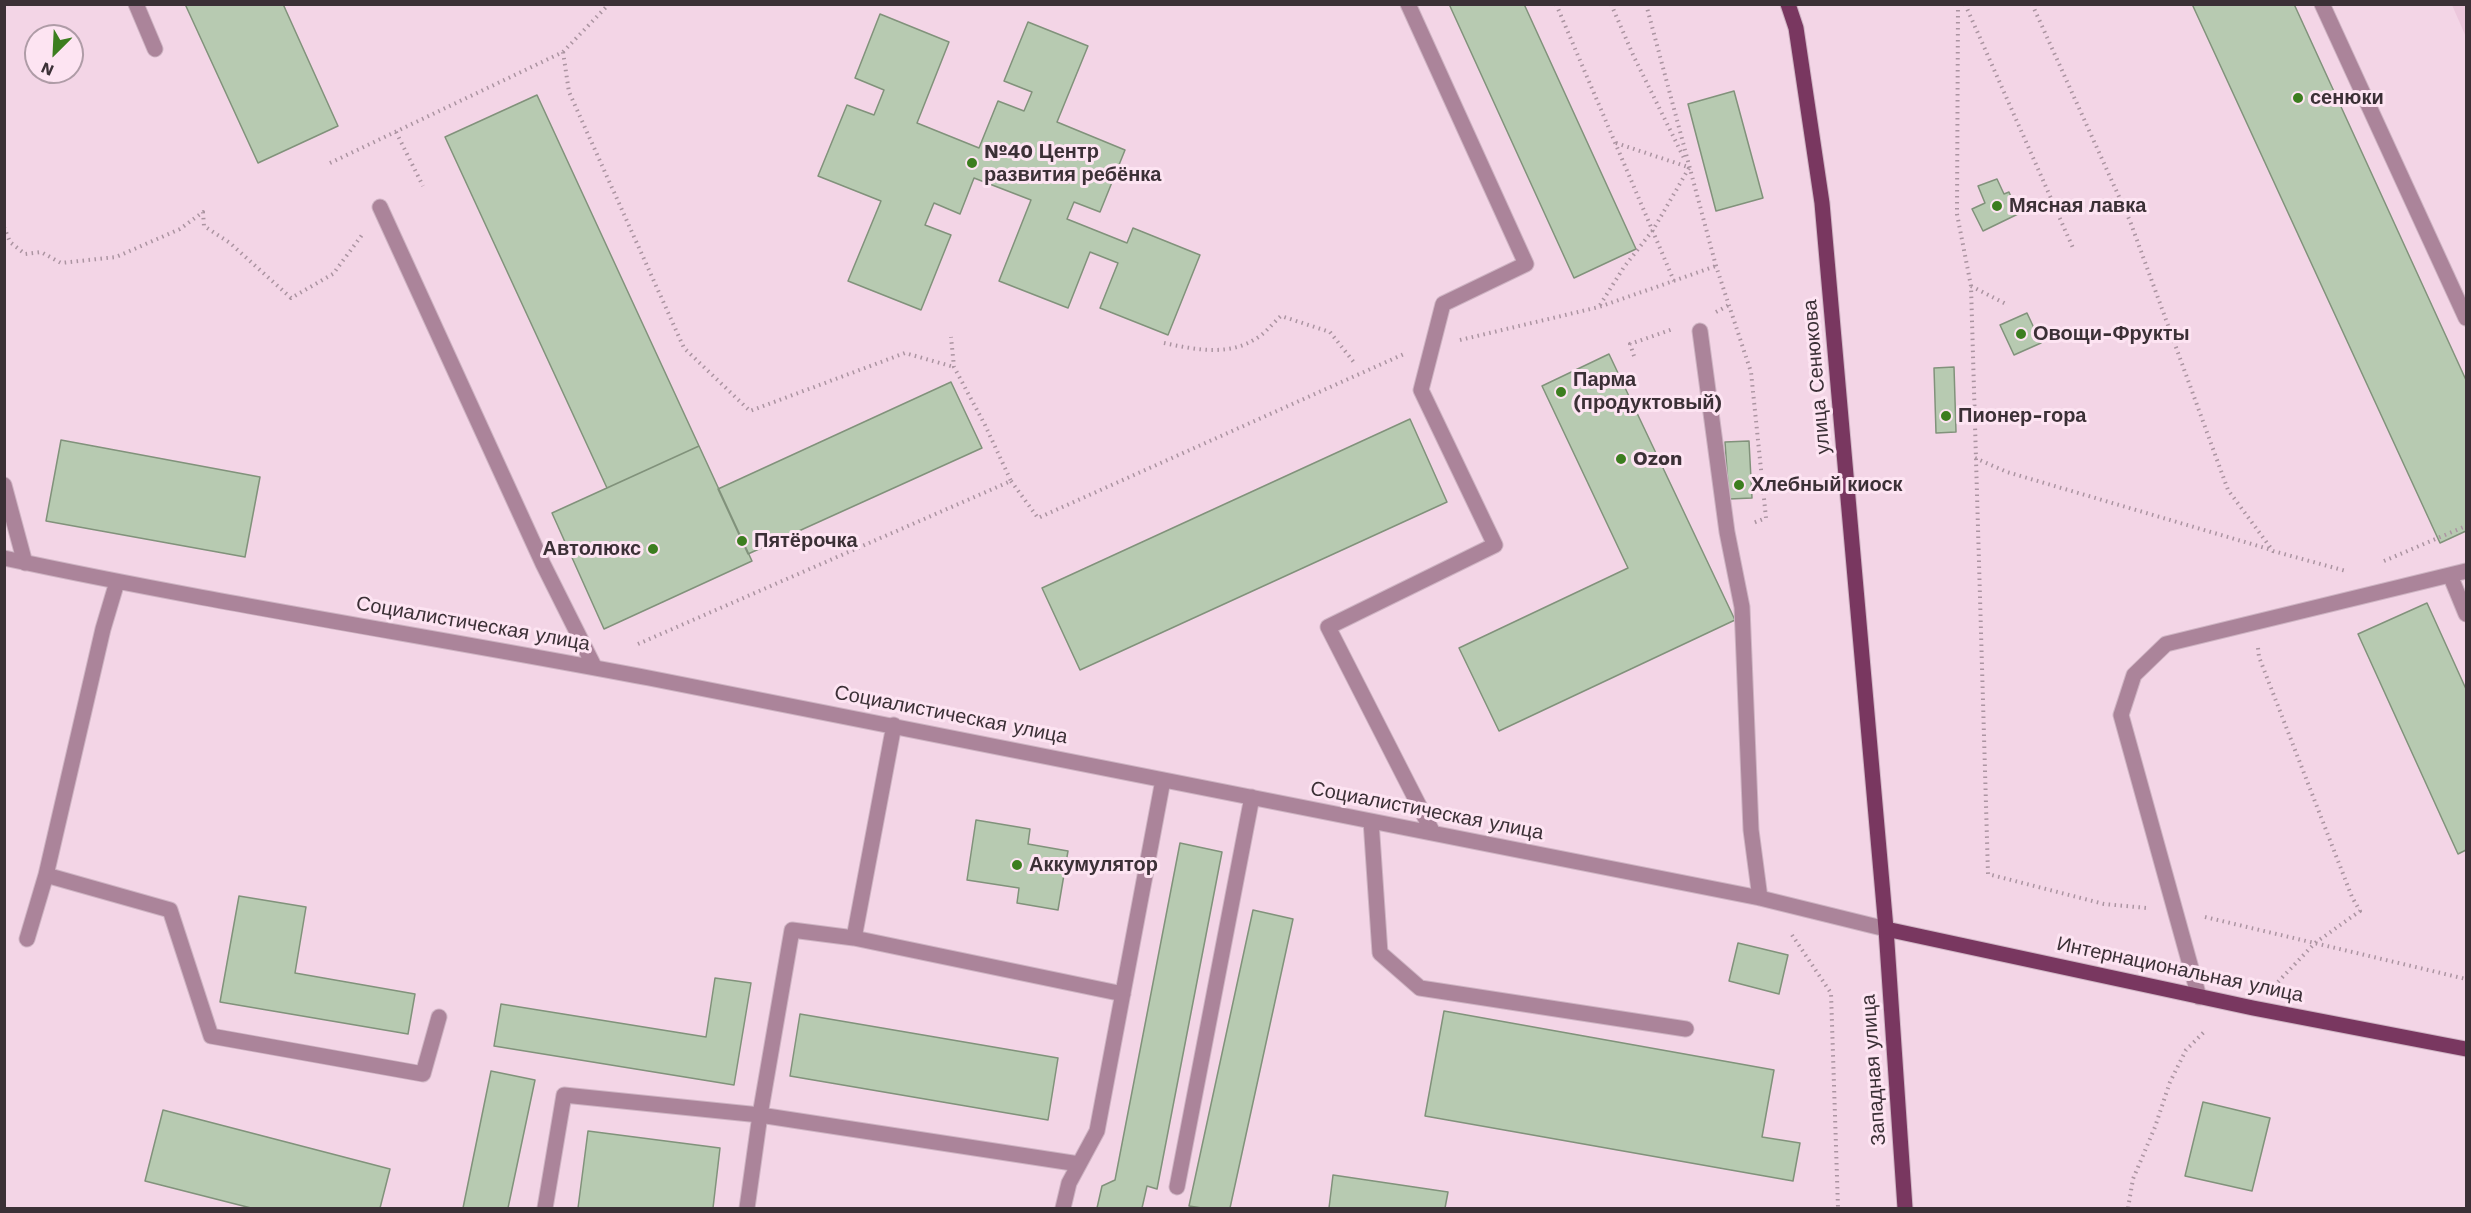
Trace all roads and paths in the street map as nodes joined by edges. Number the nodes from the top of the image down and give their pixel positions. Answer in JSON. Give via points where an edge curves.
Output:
{"nodes":[{"id":1,"x":136,"y":4,"type":"edge"},
{"id":2,"x":609,"y":4,"type":"edge"},
{"id":3,"x":1408,"y":4,"type":"edge"},
{"id":4,"x":1556,"y":4,"type":"edge"},
{"id":5,"x":1611,"y":4,"type":"edge"},
{"id":6,"x":1646,"y":4,"type":"edge"},
{"id":7,"x":1788,"y":4,"type":"edge"},
{"id":8,"x":1958,"y":4,"type":"edge"},
{"id":9,"x":1965,"y":4,"type":"edge"},
{"id":10,"x":2032,"y":4,"type":"edge"},
{"id":11,"x":2322,"y":4,"type":"edge"},
{"id":12,"x":155,"y":49,"type":"dead end"},
{"id":13,"x":563,"y":52,"type":"junction"},
{"id":14,"x":396,"y":132,"type":"junction"},
{"id":15,"x":1616,"y":143,"type":"junction"},
{"id":16,"x":330,"y":163,"type":"dead end"},
{"id":17,"x":1689,"y":167,"type":"junction"},
{"id":18,"x":423,"y":186,"type":"dead end"},
{"id":19,"x":380,"y":207,"type":"dead end"},
{"id":20,"x":4,"y":227,"type":"edge"},
{"id":21,"x":390,"y":227,"type":"junction"},
{"id":22,"x":1653,"y":230,"type":"junction"},
{"id":23,"x":2073,"y":248,"type":"dead end"},
{"id":24,"x":1716,"y":266,"type":"junction"},
{"id":25,"x":1674,"y":280,"type":"junction"},
{"id":26,"x":1971,"y":286,"type":"junction"},
{"id":27,"x":2008,"y":305,"type":"dead end"},
{"id":28,"x":1599,"y":307,"type":"junction"},
{"id":29,"x":2466,"y":318,"type":"edge"},
{"id":30,"x":1700,"y":331,"type":"dead end"},
{"id":31,"x":951,"y":337,"type":"dead end"},
{"id":32,"x":1164,"y":343,"type":"dead end"},
{"id":33,"x":1432,"y":347,"type":"junction"},
{"id":34,"x":1356,"y":365,"type":"dead end"},
{"id":35,"x":954,"y":367,"type":"junction"},
{"id":36,"x":1976,"y":458,"type":"junction"},
{"id":37,"x":1011,"y":481,"type":"junction"},
{"id":38,"x":4,"y":485,"type":"edge"},
{"id":39,"x":2466,"y":526,"type":"edge"},
{"id":40,"x":1728,"y":532,"type":"junction"},
{"id":41,"x":2273,"y":550,"type":"junction"},
{"id":42,"x":4,"y":558,"type":"edge"},
{"id":43,"x":25,"y":562,"type":"junction"},
{"id":44,"x":2375,"y":564,"type":"dead end"},
{"id":45,"x":2466,"y":571,"type":"edge"},
{"id":46,"x":2354,"y":573,"type":"dead end"},
{"id":47,"x":2450,"y":575,"type":"junction"},
{"id":48,"x":117,"y":582,"type":"junction"},
{"id":49,"x":2466,"y":614,"type":"edge"},
{"id":50,"x":2255,"y":623,"type":"junction"},
{"id":51,"x":638,"y":644,"type":"dead end"},
{"id":52,"x":595,"y":668,"type":"junction"},
{"id":53,"x":894,"y":725,"type":"junction"},
{"id":54,"x":1163,"y":780,"type":"junction"},
{"id":55,"x":1252,"y":797,"type":"junction"},
{"id":56,"x":1371,"y":821,"type":"junction"},
{"id":57,"x":1433,"y":833,"type":"junction"},
{"id":58,"x":46,"y":875,"type":"junction"},
{"id":59,"x":1760,"y":898,"type":"junction"},
{"id":60,"x":2175,"y":910,"type":"junction"},
{"id":61,"x":1886,"y":929,"type":"junction"},
{"id":62,"x":854,"y":938,"type":"junction"},
{"id":63,"x":27,"y":939,"type":"dead end"},
{"id":64,"x":2315,"y":944,"type":"junction"},
{"id":65,"x":2466,"y":979,"type":"edge"},
{"id":66,"x":1123,"y":994,"type":"junction"},
{"id":67,"x":2199,"y":997,"type":"junction"},
{"id":68,"x":2253,"y":1008,"type":"junction"},
{"id":69,"x":440,"y":1017,"type":"dead end"},
{"id":70,"x":1686,"y":1029,"type":"dead end"},
{"id":71,"x":2205,"y":1031,"type":"dead end"},
{"id":72,"x":2466,"y":1049,"type":"edge"},
{"id":73,"x":760,"y":1115,"type":"junction"},
{"id":74,"x":1079,"y":1164,"type":"junction"},
{"id":75,"x":1177,"y":1187,"type":"dead end"},
{"id":76,"x":545,"y":1209,"type":"edge"},
{"id":77,"x":747,"y":1209,"type":"edge"},
{"id":78,"x":1063,"y":1209,"type":"edge"},
{"id":79,"x":1838,"y":1209,"type":"edge"},
{"id":80,"x":1905,"y":1209,"type":"edge"},
{"id":81,"x":2128,"y":1209,"type":"edge"}],
"edges":[{"from":1,"to":12,"type":"street"},
{"from":2,"to":13,"type":"path"},
{"from":3,"to":33,"type":"street","via":[[1526,264],[1443,304]]},
{"from":4,"to":15,"type":"path"},
{"from":5,"to":17,"type":"path"},
{"from":6,"to":17,"type":"path"},
{"from":7,"to":61,"type":"main road","name":"улица Сенюкова","via":[[1796,28],[1822,203]]},
{"from":8,"to":26,"type":"path","via":[[1957,214]]},
{"from":9,"to":23,"type":"path"},
{"from":10,"to":41,"type":"path","via":[[2130,221],[2228,490]]},
{"from":11,"to":29,"type":"street"},
{"from":13,"to":14,"type":"path"},
{"from":13,"to":35,"type":"path","via":[[569,92],[684,348],[750,411],[905,353]]},
{"from":14,"to":16,"type":"path"},
{"from":14,"to":18,"type":"path"},
{"from":15,"to":17,"type":"path"},
{"from":15,"to":22,"type":"path"},
{"from":17,"to":22,"type":"path"},
{"from":17,"to":24,"type":"path"},
{"from":19,"to":21,"type":"street"},
{"from":20,"to":21,"type":"path","via":[[10,242],[25,254],[41,252],[61,263],[116,257],[180,230],[203,212],[204,225],[291,298],[333,274],[367,229]]},
{"from":21,"to":52,"type":"street","via":[[543,564]]},
{"from":22,"to":25,"type":"path"},
{"from":22,"to":28,"type":"path"},
{"from":24,"to":25,"type":"path"},
{"from":24,"to":40,"type":"path","via":[[1751,372],[1766,518]]},
{"from":25,"to":28,"type":"path"},
{"from":26,"to":27,"type":"path"},
{"from":26,"to":36,"type":"path"},
{"from":28,"to":33,"type":"path"},
{"from":30,"to":40,"type":"street"},
{"from":31,"to":35,"type":"path"},
{"from":32,"to":34,"type":"path","via":[[1193,350],[1227,351],[1260,336],[1281,316],[1330,332]]},
{"from":33,"to":37,"type":"path","via":[[1400,355],[1038,518]]},
{"from":33,"to":57,"type":"street","via":[[1420,390],[1494,544],[1328,627]]},
{"from":35,"to":37,"type":"path"},
{"from":36,"to":41,"type":"path","via":[[2007,472]]},
{"from":36,"to":60,"type":"path","via":[[1988,874],[2104,904]]},
{"from":37,"to":51,"type":"path"},
{"from":38,"to":43,"type":"street"},
{"from":39,"to":44,"type":"path"},
{"from":40,"to":59,"type":"street","via":[[1742,608],[1751,830]]},
{"from":41,"to":46,"type":"path"},
{"from":42,"to":43,"type":"street","name":"Социалистическая улица"},
{"from":43,"to":48,"type":"street","name":"Социалистическая улица"},
{"from":45,"to":47,"type":"street"},
{"from":47,"to":49,"type":"street"},
{"from":47,"to":50,"type":"street"},
{"from":48,"to":52,"type":"street","name":"Социалистическая улица"},
{"from":48,"to":58,"type":"street"},
{"from":50,"to":60,"type":"street","via":[[2166,644],[2134,675],[2121,715]]},
{"from":50,"to":64,"type":"path","via":[[2259,657],[2360,911]]},
{"from":52,"to":53,"type":"street","name":"Социалистическая улица"},
{"from":53,"to":54,"type":"street","name":"Социалистическая улица"},
{"from":53,"to":62,"type":"street"},
{"from":54,"to":55,"type":"street","name":"Социалистическая улица"},
{"from":54,"to":66,"type":"street"},
{"from":55,"to":56,"type":"street","name":"Социалистическая улица"},
{"from":55,"to":75,"type":"street"},
{"from":56,"to":57,"type":"street","name":"Социалистическая улица"},
{"from":56,"to":70,"type":"street","via":[[1380,954],[1420,988]]},
{"from":57,"to":59,"type":"street","name":"Социалистическая улица"},
{"from":58,"to":63,"type":"street"},
{"from":58,"to":69,"type":"street","via":[[170,910],[211,1036],[423,1074]]},
{"from":59,"to":61,"type":"street","name":"Социалистическая улица"},
{"from":59,"to":79,"type":"path","via":[[1796,940],[1831,993]]},
{"from":60,"to":64,"type":"path"},
{"from":60,"to":67,"type":"street"},
{"from":61,"to":67,"type":"main road","name":"Интернациональная улица"},
{"from":61,"to":80,"type":"main road","name":"Западная улица"},
{"from":62,"to":66,"type":"street"},
{"from":62,"to":73,"type":"street","via":[[792,930]]},
{"from":64,"to":65,"type":"path"},
{"from":64,"to":68,"type":"path"},
{"from":66,"to":74,"type":"street","via":[[1097,1131]]},
{"from":67,"to":68,"type":"main road","name":"Интернациональная улица"},
{"from":68,"to":72,"type":"main road","name":"Интернациональная улица"},
{"from":71,"to":81,"type":"path","via":[[2186,1050],[2170,1082],[2133,1179]]},
{"from":73,"to":74,"type":"street"},
{"from":73,"to":76,"type":"street","via":[[564,1095]]},
{"from":73,"to":77,"type":"street"},
{"from":74,"to":78,"type":"street","via":[[1069,1183]]}]}
